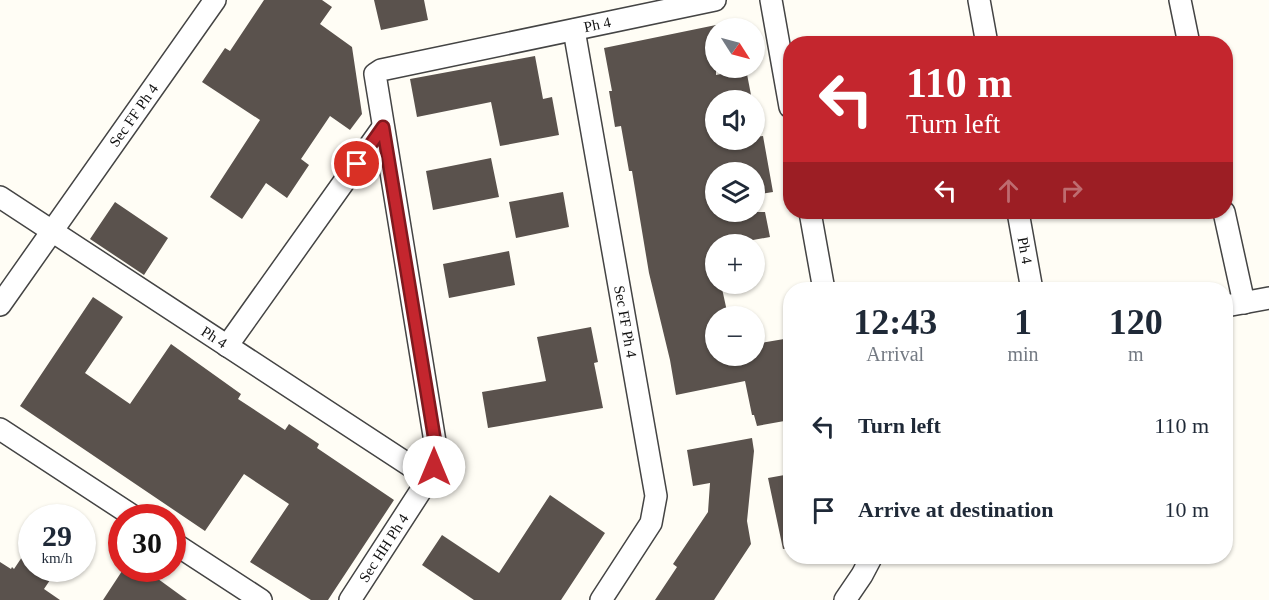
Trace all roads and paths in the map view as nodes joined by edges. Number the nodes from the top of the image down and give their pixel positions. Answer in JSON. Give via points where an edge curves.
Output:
{"nodes":[{"id":1,"x":215,"y":0,"type":"edge"},
{"id":2,"x":715,"y":0,"type":"edge"},
{"id":3,"x":771,"y":0,"type":"edge"},
{"id":4,"x":979,"y":0,"type":"edge"},
{"id":5,"x":1180,"y":0,"type":"edge"},
{"id":6,"x":574,"y":30,"type":"junction"},
{"id":7,"x":986,"y":36,"type":"edge"},
{"id":8,"x":1187,"y":36,"type":"edge"},
{"id":9,"x":783,"y":68,"type":"edge"},
{"id":10,"x":375,"y":74,"type":"joint"},
{"id":11,"x":383,"y":127,"type":"junction"},
{"id":12,"x":0,"y":197,"type":"edge"},
{"id":13,"x":811,"y":219,"type":"edge"},
{"id":14,"x":1019,"y":219,"type":"edge"},
{"id":15,"x":1225,"y":219,"type":"edge"},
{"id":16,"x":51,"y":230,"type":"junction"},
{"id":17,"x":823,"y":282,"type":"edge"},
{"id":18,"x":1031,"y":282,"type":"edge"},
{"id":19,"x":1232,"y":282,"type":"edge"},
{"id":20,"x":1269,"y":298,"type":"edge"},
{"id":21,"x":1234,"y":304,"type":"edge"},
{"id":22,"x":0,"y":305,"type":"edge"},
{"id":23,"x":227,"y":346,"type":"junction"},
{"id":24,"x":0,"y":429,"type":"edge"},
{"id":25,"x":429,"y":478,"type":"junction"},
{"id":26,"x":115,"y":504,"type":"edge"},
{"id":27,"x":186,"y":551,"type":"edge"},
{"id":28,"x":868,"y":564,"type":"edge"},
{"id":29,"x":261,"y":600,"type":"edge"},
{"id":30,"x":350,"y":600,"type":"edge"},
{"id":31,"x":601,"y":600,"type":"edge"},
{"id":32,"x":845,"y":600,"type":"edge"}],
"edges":[{"from":1,"to":16,"type":"street","name":"Sec FF Ph 4"},
{"from":2,"to":6,"type":"street","name":"Ph 4"},
{"from":3,"to":9,"type":"street"},
{"from":4,"to":7,"type":"street"},
{"from":5,"to":8,"type":"street"},
{"from":6,"to":10,"type":"street","name":"Ph 4"},
{"from":6,"to":31,"type":"street","name":"Sec FF Ph 4","via":[[656,496],[651,523]]},
{"from":10,"to":11,"type":"street","name":"Sec HH Ph 4"},
{"from":11,"to":23,"type":"street"},
{"from":11,"to":25,"type":"street","name":"Sec HH Ph 4","via":[[437,454]]},
{"from":12,"to":16,"type":"street","name":"Ph 4"},
{"from":13,"to":17,"type":"street"},
{"from":14,"to":18,"type":"street","name":"Ph 4"},
{"from":15,"to":19,"type":"street"},
{"from":16,"to":22,"type":"street"},
{"from":16,"to":23,"type":"street","name":"Ph 4"},
{"from":20,"to":21,"type":"street"},
{"from":23,"to":25,"type":"street","name":"Ph 4"},
{"from":24,"to":26,"type":"street"},
{"from":25,"to":30,"type":"street","name":"Sec HH Ph 4"},
{"from":27,"to":29,"type":"street"},
{"from":28,"to":32,"type":"street"}]}
